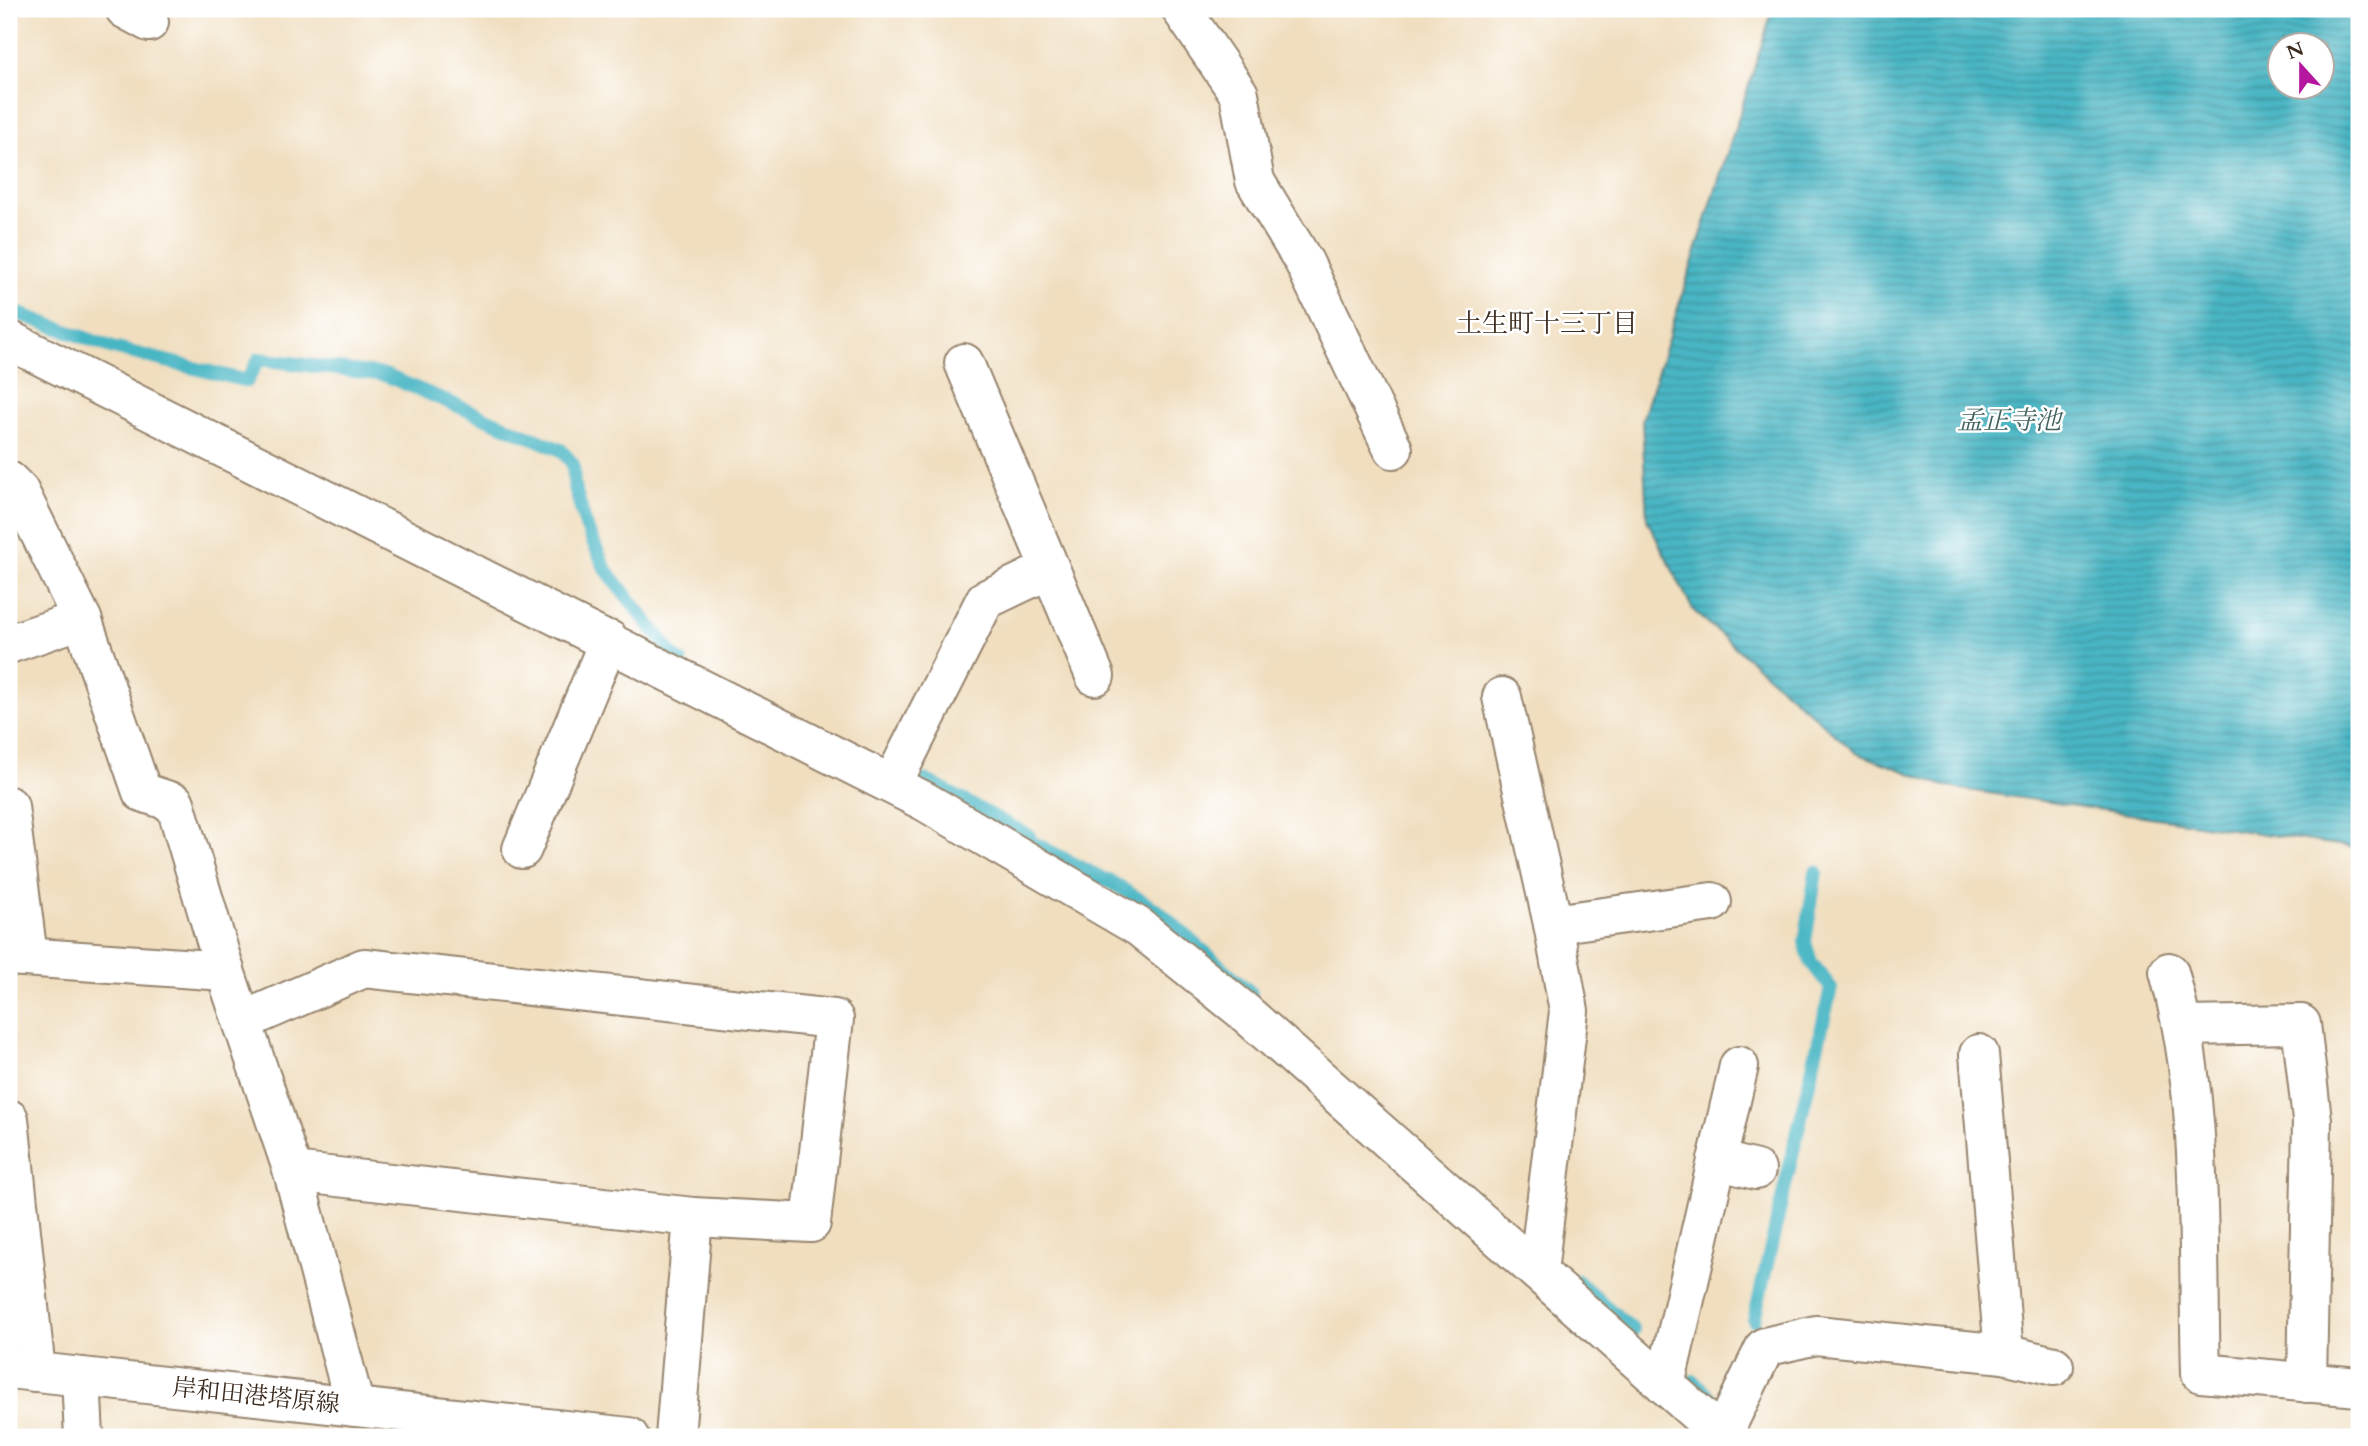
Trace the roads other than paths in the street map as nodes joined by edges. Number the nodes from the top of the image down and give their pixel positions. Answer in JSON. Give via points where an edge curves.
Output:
{"nodes":[{"id":1,"x":1181,"y":9,"type":"edge"},
{"id":2,"x":9,"y":340,"type":"edge"},
{"id":3,"x":964,"y":363,"type":"dead end"},
{"id":4,"x":1393,"y":449,"type":"dead end"},
{"id":5,"x":9,"y":481,"type":"edge"},
{"id":6,"x":1051,"y":569,"type":"junction"},
{"id":7,"x":82,"y":619,"type":"junction"},
{"id":8,"x":609,"y":640,"type":"junction"},
{"id":9,"x":9,"y":645,"type":"edge"},
{"id":10,"x":1096,"y":676,"type":"dead end"},
{"id":11,"x":1502,"y":696,"type":"dead end"},
{"id":12,"x":892,"y":784,"type":"junction"},
{"id":13,"x":9,"y":806,"type":"edge"},
{"id":14,"x":522,"y":849,"type":"dead end"},
{"id":15,"x":1712,"y":902,"type":"dead end"},
{"id":16,"x":1553,"y":924,"type":"junction"},
{"id":17,"x":18,"y":956,"type":"edge"},
{"id":18,"x":225,"y":971,"type":"junction"},
{"id":19,"x":2169,"y":972,"type":"dead end"},
{"id":20,"x":243,"y":1021,"type":"junction"},
{"id":21,"x":2184,"y":1026,"type":"junction"},
{"id":22,"x":1979,"y":1054,"type":"dead end"},
{"id":23,"x":1739,"y":1066,"type":"dead end"},
{"id":24,"x":9,"y":1119,"type":"edge"},
{"id":25,"x":1717,"y":1160,"type":"junction"},
{"id":26,"x":1756,"y":1170,"type":"dead end"},
{"id":27,"x":293,"y":1172,"type":"junction"},
{"id":28,"x":693,"y":1217,"type":"junction"},
{"id":29,"x":1538,"y":1272,"type":"junction"},
{"id":30,"x":2004,"y":1354,"type":"junction"},
{"id":31,"x":2054,"y":1366,"type":"dead end"},
{"id":32,"x":22,"y":1371,"type":"edge"},
{"id":33,"x":81,"y":1377,"type":"junction"},
{"id":34,"x":2307,"y":1383,"type":"junction"},
{"id":35,"x":1665,"y":1385,"type":"junction"},
{"id":36,"x":2359,"y":1387,"type":"edge"},
{"id":37,"x":355,"y":1407,"type":"junction"},
{"id":38,"x":429,"y":1426,"type":"edge"},
{"id":39,"x":1723,"y":1436,"type":"edge"},
{"id":40,"x":84,"y":1437,"type":"edge"},
{"id":41,"x":629,"y":1437,"type":"edge"},
{"id":42,"x":675,"y":1437,"type":"edge"}],
"edges":[{"from":1,"to":4,"type":"street","via":[[1239,94],[1255,181],[1304,262]]},
{"from":2,"to":8,"type":"street"},
{"from":3,"to":6,"type":"street"},
{"from":5,"to":7,"type":"street","via":[[19,491]]},
{"from":6,"to":10,"type":"street"},
{"from":6,"to":12,"type":"street","via":[[985,600]]},
{"from":7,"to":9,"type":"street"},
{"from":7,"to":18,"type":"street","via":[[142,792],[175,803]]},
{"from":8,"to":12,"type":"street"},
{"from":8,"to":14,"type":"street"},
{"from":11,"to":16,"type":"street"},
{"from":12,"to":29,"type":"street","via":[[1139,927],[1242,1010]]},
{"from":13,"to":17,"type":"street"},
{"from":15,"to":16,"type":"street"},
{"from":16,"to":29,"type":"street","via":[[1569,1011]]},
{"from":17,"to":18,"type":"street"},
{"from":18,"to":20,"type":"street"},
{"from":19,"to":21,"type":"street"},
{"from":20,"to":27,"type":"street"},
{"from":20,"to":28,"type":"street","via":[[364,968],[834,1019],[811,1223]]},
{"from":21,"to":34,"type":"street","via":[[2192,1102],[2201,1373]]},
{"from":21,"to":34,"type":"street","via":[[2301,1024],[2312,1120]]},
{"from":22,"to":30,"type":"street"},
{"from":23,"to":25,"type":"street"},
{"from":24,"to":32,"type":"street"},
{"from":25,"to":26,"type":"street"},
{"from":25,"to":35,"type":"street"},
{"from":27,"to":28,"type":"street"},
{"from":27,"to":37,"type":"street"},
{"from":28,"to":42,"type":"street"},
{"from":29,"to":35,"type":"street"},
{"from":30,"to":31,"type":"street"},
{"from":30,"to":39,"type":"street","via":[[1816,1335],[1765,1347]]},
{"from":32,"to":33,"type":"street","name":"岸和田港塔原線"},
{"from":33,"to":37,"type":"street","name":"岸和田港塔原線"},
{"from":33,"to":40,"type":"street"},
{"from":34,"to":36,"type":"street"},
{"from":35,"to":39,"type":"street"},
{"from":37,"to":38,"type":"street","name":"岸和田港塔原線"},
{"from":38,"to":41,"type":"street","name":"岸和田港塔原線"}]}
